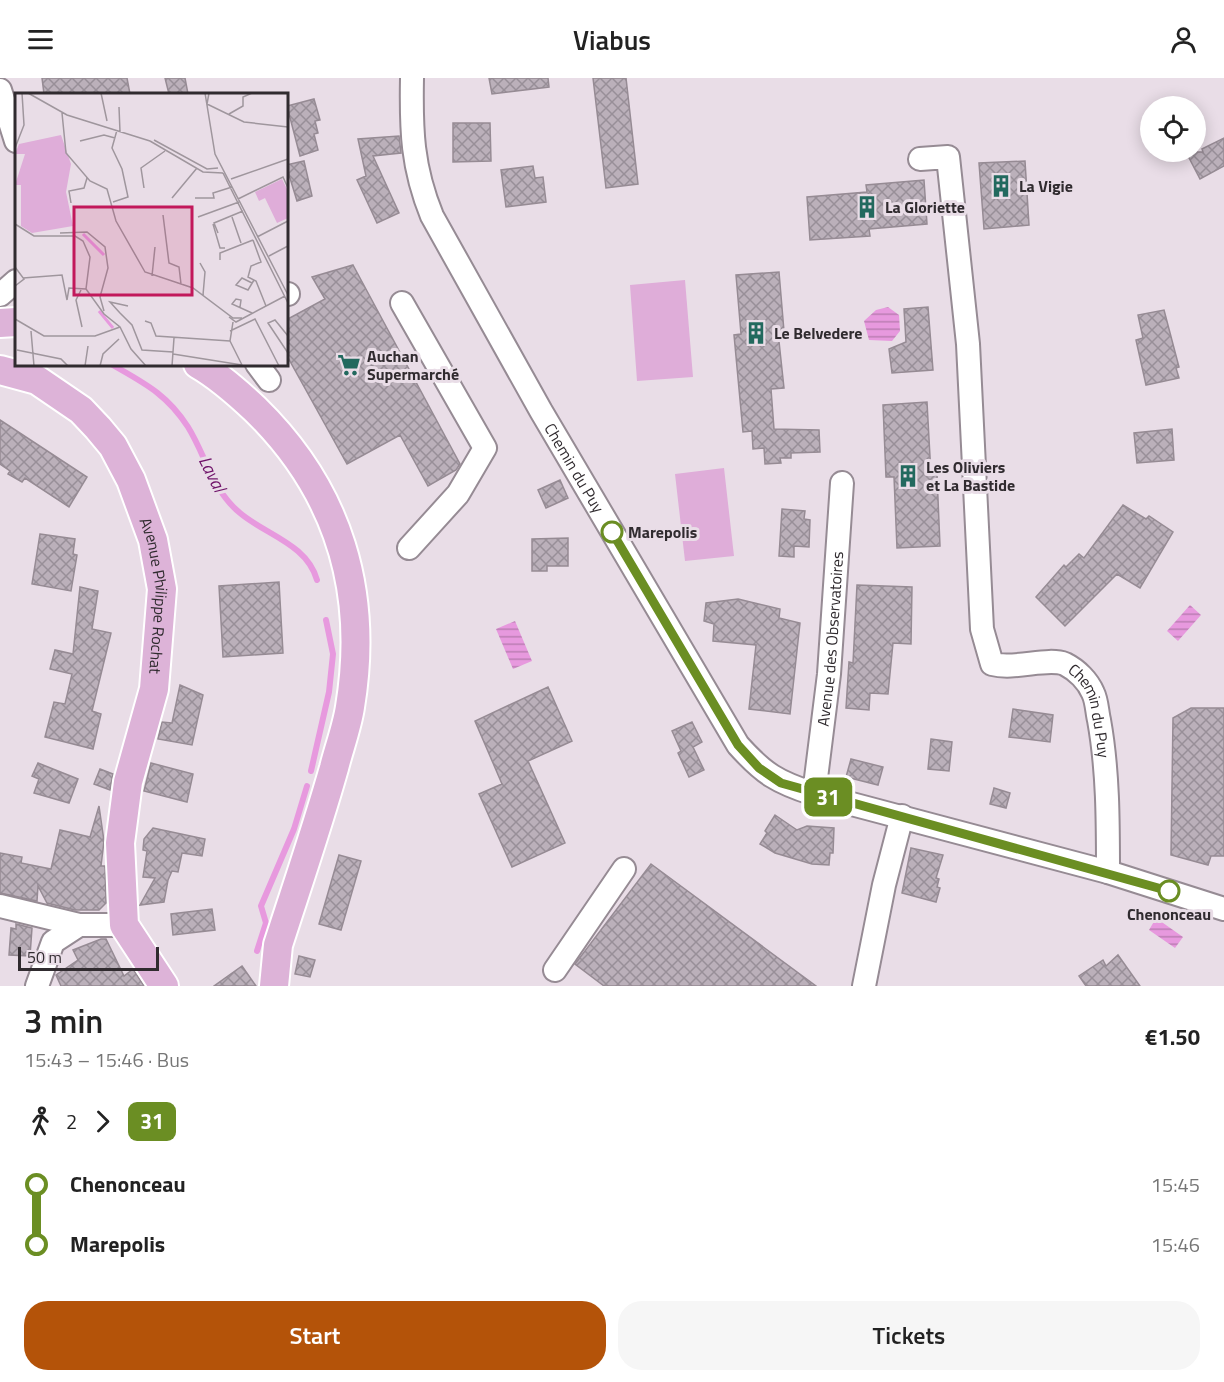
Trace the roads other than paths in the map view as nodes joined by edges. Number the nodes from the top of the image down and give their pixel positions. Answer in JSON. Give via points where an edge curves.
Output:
{"nodes":[{"id":1,"x":412,"y":78,"type":"edge"},
{"id":2,"x":0,"y":90,"type":"edge"},
{"id":3,"x":15,"y":138,"type":"edge"},
{"id":4,"x":920,"y":159,"type":"dead end"},
{"id":5,"x":15,"y":282,"type":"edge"},
{"id":6,"x":0,"y":295,"type":"edge"},
{"id":7,"x":402,"y":303,"type":"dead end"},
{"id":8,"x":15,"y":322,"type":"edge"},
{"id":9,"x":0,"y":323,"type":"edge"},
{"id":10,"x":201,"y":366,"type":"edge"},
{"id":11,"x":0,"y":370,"type":"edge"},
{"id":12,"x":842,"y":483,"type":"dead end"},
{"id":13,"x":409,"y":548,"type":"dead end"},
{"id":14,"x":814,"y":794,"type":"junction"},
{"id":15,"x":902,"y":816,"type":"junction"},
{"id":16,"x":624,"y":869,"type":"dead end"},
{"id":17,"x":1108,"y":872,"type":"junction"},
{"id":18,"x":0,"y":906,"type":"edge"},
{"id":19,"x":1224,"y":909,"type":"edge"},
{"id":20,"x":80,"y":925,"type":"junction"},
{"id":21,"x":124,"y":925,"type":"junction"},
{"id":22,"x":278,"y":945,"type":"junction"},
{"id":23,"x":555,"y":970,"type":"dead end"},
{"id":24,"x":37,"y":986,"type":"edge"},
{"id":25,"x":164,"y":986,"type":"edge"},
{"id":26,"x":267,"y":986,"type":"edge"},
{"id":27,"x":274,"y":986,"type":"edge"},
{"id":28,"x":864,"y":986,"type":"edge"}],
"edges":[{"from":1,"to":14,"type":"street","name":"Chemin du Puy","via":[[411,138],[421,189],[432,216],[541,411],[738,745],[759,768],[781,783]]},
{"from":2,"to":3,"type":"street"},
{"from":4,"to":17,"type":"street","name":"Chemin du Puy","via":[[948,157],[968,344],[986,649],[992,664],[1005,667],[1052,661],[1065,664],[1083,677],[1094,694],[1103,743]]},
{"from":5,"to":6,"type":"street"},
{"from":7,"to":13,"type":"street","via":[[485,448],[458,494]]},
{"from":8,"to":9,"type":"main road"},
{"from":10,"to":22,"type":"main road","via":[[275,429],[321,492],[344,551],[357,632],[350,708]]},
{"from":11,"to":21,"type":"main road","name":"Avenue Philippe Rochat","via":[[37,380],[81,410],[98,428],[131,480],[153,540],[162,589],[154,689],[125,796],[120,843]]},
{"from":12,"to":14,"type":"street","name":"Avenue des Observatoires","via":[[829,674]]},
{"from":14,"to":15,"type":"street","name":"Chemin du Puy"},
{"from":15,"to":17,"type":"street","name":"Chemin du Puy"},
{"from":15,"to":28,"type":"street"},
{"from":16,"to":23,"type":"street"},
{"from":17,"to":19,"type":"street","name":"Chemin du Puy"},
{"from":18,"to":20,"type":"street"},
{"from":20,"to":21,"type":"street"},
{"from":20,"to":24,"type":"street","via":[[53,942]]},
{"from":21,"to":25,"type":"main road"},
{"from":22,"to":26,"type":"main road"},
{"from":22,"to":27,"type":"main road"}]}
